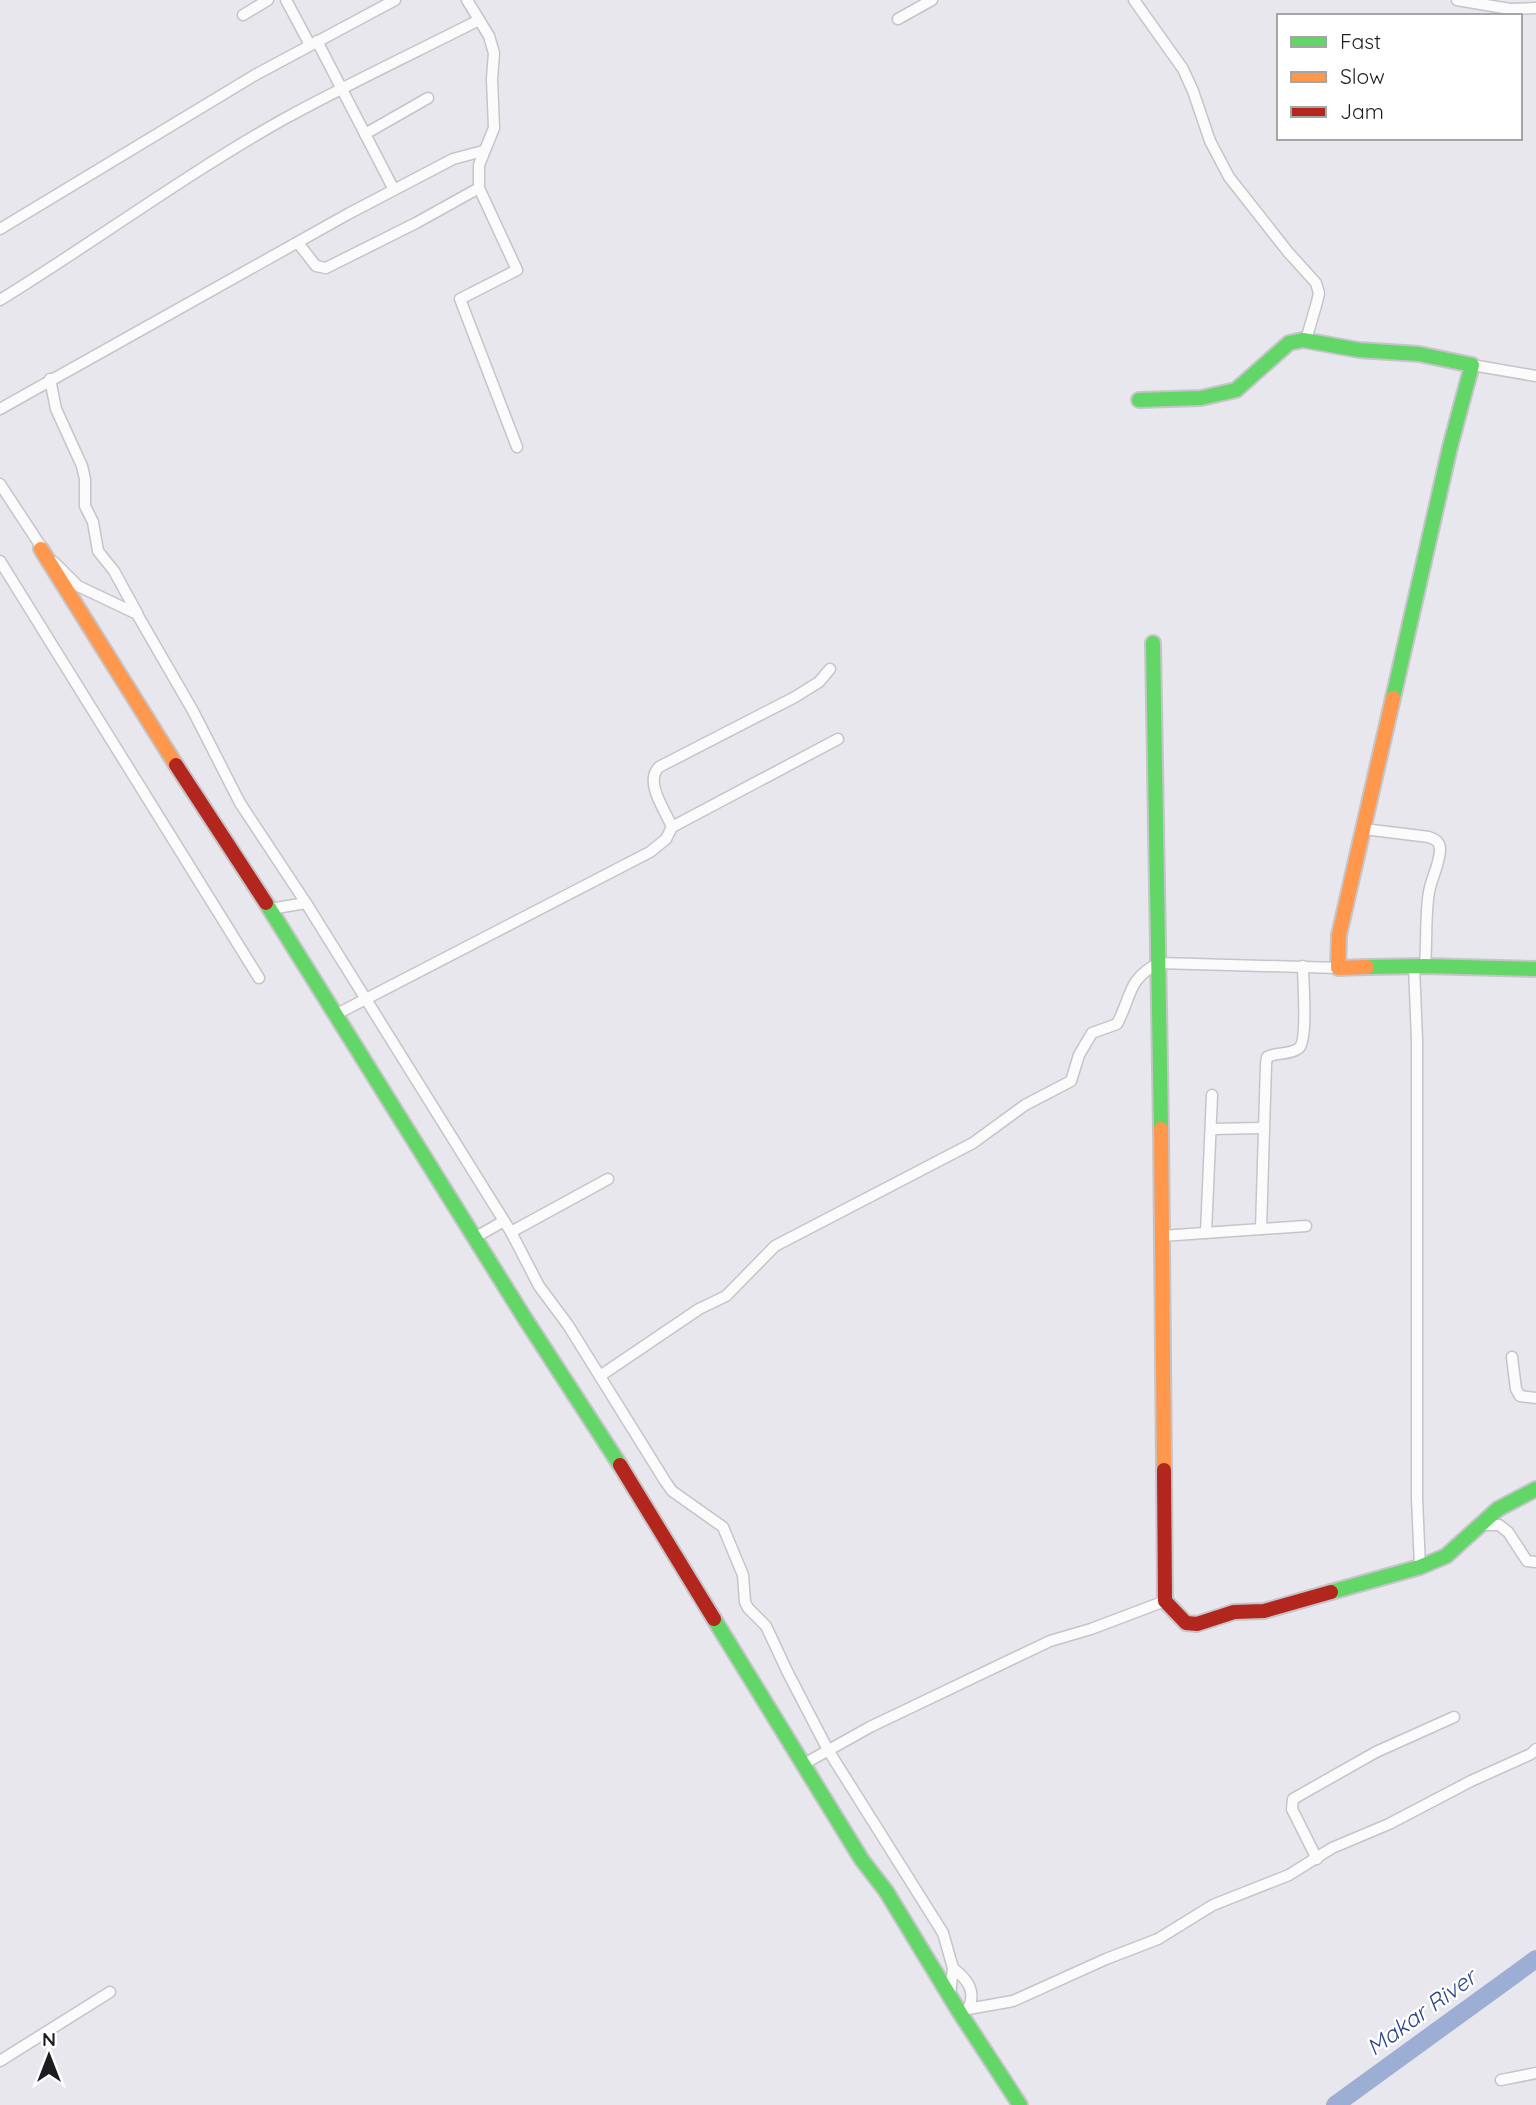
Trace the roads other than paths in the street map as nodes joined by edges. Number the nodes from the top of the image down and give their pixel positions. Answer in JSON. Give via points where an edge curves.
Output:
{"nodes":[{"id":1,"x":268,"y":0,"type":"edge"},
{"id":2,"x":286,"y":0,"type":"edge"},
{"id":3,"x":395,"y":0,"type":"edge"},
{"id":4,"x":467,"y":0,"type":"edge"},
{"id":5,"x":932,"y":0,"type":"edge"},
{"id":6,"x":1134,"y":0,"type":"edge"},
{"id":7,"x":1457,"y":0,"type":"edge"},
{"id":8,"x":1536,"y":8,"type":"edge"},
{"id":9,"x":243,"y":15,"type":"dead end"},
{"id":10,"x":898,"y":19,"type":"dead end"},
{"id":11,"x":479,"y":20,"type":"junction"},
{"id":12,"x":314,"y":43,"type":"junction"},
{"id":13,"x":342,"y":88,"type":"junction"},
{"id":14,"x":428,"y":98,"type":"dead end"},
{"id":15,"x":365,"y":134,"type":"junction"},
{"id":16,"x":483,"y":151,"type":"junction"},
{"id":17,"x":479,"y":188,"type":"junction"},
{"id":18,"x":394,"y":190,"type":"junction"},
{"id":19,"x":0,"y":229,"type":"edge"},
{"id":20,"x":298,"y":243,"type":"junction"},
{"id":21,"x":0,"y":300,"type":"edge"},
{"id":22,"x":1306,"y":341,"type":"junction"},
{"id":23,"x":1472,"y":365,"type":"junction"},
{"id":24,"x":1536,"y":376,"type":"edge"},
{"id":25,"x":50,"y":379,"type":"junction"},
{"id":26,"x":1139,"y":400,"type":"dead end"},
{"id":27,"x":0,"y":409,"type":"edge"},
{"id":28,"x":517,"y":447,"type":"dead end"},
{"id":29,"x":0,"y":484,"type":"edge"},
{"id":30,"x":41,"y":549,"type":"junction"},
{"id":31,"x":0,"y":561,"type":"edge"},
{"id":32,"x":137,"y":614,"type":"junction"},
{"id":33,"x":1153,"y":643,"type":"dead end"},
{"id":34,"x":830,"y":669,"type":"dead end"},
{"id":35,"x":838,"y":738,"type":"dead end"},
{"id":36,"x":672,"y":827,"type":"junction"},
{"id":37,"x":1364,"y":829,"type":"junction"},
{"id":38,"x":306,"y":903,"type":"junction"},
{"id":39,"x":270,"y":909,"type":"junction"},
{"id":40,"x":1159,"y":963,"type":"junction"},
{"id":41,"x":1419,"y":966,"type":"junction"},
{"id":42,"x":1303,"y":967,"type":"junction"},
{"id":43,"x":1338,"y":968,"type":"junction"},
{"id":44,"x":1536,"y":969,"type":"edge"},
{"id":45,"x":259,"y":978,"type":"dead end"},
{"id":46,"x":367,"y":999,"type":"junction"},
{"id":47,"x":335,"y":1015,"type":"junction"},
{"id":48,"x":1212,"y":1095,"type":"dead end"},
{"id":49,"x":1262,"y":1128,"type":"junction"},
{"id":50,"x":1212,"y":1129,"type":"junction"},
{"id":51,"x":608,"y":1179,"type":"dead end"},
{"id":52,"x":504,"y":1221,"type":"junction"},
{"id":53,"x":1306,"y":1226,"type":"dead end"},
{"id":54,"x":1261,"y":1229,"type":"junction"},
{"id":55,"x":511,"y":1232,"type":"junction"},
{"id":56,"x":1206,"y":1233,"type":"junction"},
{"id":57,"x":1162,"y":1236,"type":"junction"},
{"id":58,"x":474,"y":1238,"type":"junction"},
{"id":59,"x":1512,"y":1357,"type":"dead end"},
{"id":60,"x":600,"y":1376,"type":"junction"},
{"id":61,"x":1536,"y":1398,"type":"edge"},
{"id":62,"x":1536,"y":1489,"type":"edge"},
{"id":63,"x":1498,"y":1510,"type":"junction"},
{"id":64,"x":1482,"y":1525,"type":"junction"},
{"id":65,"x":1499,"y":1525,"type":"junction"},
{"id":66,"x":1536,"y":1562,"type":"edge"},
{"id":67,"x":1420,"y":1567,"type":"junction"},
{"id":68,"x":1165,"y":1601,"type":"junction"},
{"id":69,"x":1454,"y":1717,"type":"dead end"},
{"id":70,"x":1536,"y":1749,"type":"edge"},
{"id":71,"x":828,"y":1750,"type":"junction"},
{"id":72,"x":802,"y":1765,"type":"junction"},
{"id":73,"x":1317,"y":1858,"type":"junction"},
{"id":74,"x":953,"y":1968,"type":"junction"},
{"id":75,"x":110,"y":1992,"type":"dead end"},
{"id":76,"x":950,"y":1995,"type":"junction"},
{"id":77,"x":964,"y":2011,"type":"junction"},
{"id":78,"x":0,"y":2062,"type":"edge"},
{"id":79,"x":1536,"y":2073,"type":"edge"},
{"id":80,"x":1501,"y":2080,"type":"dead end"},
{"id":81,"x":1020,"y":2105,"type":"edge"}],
"edges":[{"from":1,"to":9,"type":"street"},
{"from":2,"to":12,"type":"street"},
{"from":3,"to":12,"type":"street"},
{"from":4,"to":11,"type":"street"},
{"from":5,"to":10,"type":"street"},
{"from":6,"to":22,"type":"street","via":[[1194,91],[1210,141],[1229,177],[1316,283],[1319,293]]},
{"from":7,"to":8,"type":"street","via":[[1510,9]]},
{"from":11,"to":13,"type":"street"},
{"from":11,"to":16,"type":"street","via":[[494,53],[494,128]]},
{"from":12,"to":13,"type":"street"},
{"from":12,"to":19,"type":"street"},
{"from":13,"to":15,"type":"street"},
{"from":13,"to":21,"type":"street","via":[[241,145]]},
{"from":14,"to":15,"type":"street"},
{"from":15,"to":18,"type":"street"},
{"from":16,"to":17,"type":"street"},
{"from":16,"to":18,"type":"street","via":[[453,159]]},
{"from":17,"to":20,"type":"street","via":[[326,268],[316,266]]},
{"from":17,"to":28,"type":"street","via":[[517,270],[460,299]]},
{"from":18,"to":20,"type":"street"},
{"from":20,"to":25,"type":"street"},
{"from":22,"to":23,"type":"street"},
{"from":22,"to":26,"type":"street","via":[[1289,343],[1230,393]]},
{"from":23,"to":24,"type":"street"},
{"from":23,"to":37,"type":"street"},
{"from":25,"to":27,"type":"street"},
{"from":25,"to":32,"type":"street","via":[[56,409],[84,473],[85,506],[98,551],[114,570]]},
{"from":29,"to":30,"type":"street"},
{"from":30,"to":32,"type":"street","via":[[78,586]]},
{"from":30,"to":39,"type":"street"},
{"from":31,"to":45,"type":"street"},
{"from":32,"to":38,"type":"street","via":[[240,803]]},
{"from":33,"to":40,"type":"street"},
{"from":34,"to":36,"type":"street","via":[[795,697],[653,772]]},
{"from":35,"to":36,"type":"street"},
{"from":36,"to":46,"type":"street","via":[[650,852]]},
{"from":37,"to":41,"type":"street","via":[[1430,837],[1440,845]]},
{"from":37,"to":43,"type":"street","via":[[1339,935]]},
{"from":38,"to":39,"type":"street"},
{"from":38,"to":46,"type":"street"},
{"from":39,"to":47,"type":"street"},
{"from":40,"to":42,"type":"street"},
{"from":40,"to":57,"type":"street"},
{"from":40,"to":60,"type":"street","via":[[1136,978],[1116,1024],[1092,1032],[1071,1081],[1035,1099],[973,1143],[775,1246],[726,1296]]},
{"from":41,"to":43,"type":"street"},
{"from":41,"to":44,"type":"street"},
{"from":41,"to":67,"type":"street"},
{"from":42,"to":43,"type":"street"},
{"from":42,"to":49,"type":"street","via":[[1303,1039],[1298,1049],[1267,1057]]},
{"from":46,"to":47,"type":"street"},
{"from":46,"to":52,"type":"street"},
{"from":47,"to":58,"type":"street"},
{"from":48,"to":50,"type":"street"},
{"from":49,"to":50,"type":"street"},
{"from":49,"to":54,"type":"street"},
{"from":50,"to":56,"type":"street"},
{"from":51,"to":55,"type":"street"},
{"from":52,"to":55,"type":"street"},
{"from":52,"to":58,"type":"street"},
{"from":53,"to":54,"type":"street"},
{"from":54,"to":56,"type":"street"},
{"from":55,"to":60,"type":"street","via":[[539,1286]]},
{"from":56,"to":57,"type":"street"},
{"from":57,"to":68,"type":"street"},
{"from":58,"to":72,"type":"street","via":[[583,1405]]},
{"from":59,"to":61,"type":"street","via":[[1520,1396]]},
{"from":60,"to":71,"type":"street","via":[[672,1491],[723,1527],[743,1575],[745,1602],[766,1626]]},
{"from":62,"to":63,"type":"street"},
{"from":63,"to":64,"type":"street"},
{"from":63,"to":65,"type":"street"},
{"from":64,"to":65,"type":"street"},
{"from":64,"to":67,"type":"street","via":[[1446,1556]]},
{"from":65,"to":66,"type":"street","via":[[1527,1561]]},
{"from":67,"to":68,"type":"street","via":[[1264,1611],[1234,1612],[1197,1624],[1186,1623]]},
{"from":68,"to":71,"type":"street","via":[[1050,1640]]},
{"from":69,"to":73,"type":"street","via":[[1376,1752],[1293,1799],[1292,1809]]},
{"from":70,"to":73,"type":"street"},
{"from":71,"to":72,"type":"street"},
{"from":71,"to":74,"type":"street","via":[[943,1933]]},
{"from":72,"to":76,"type":"street"},
{"from":73,"to":77,"type":"street","via":[[1265,1886],[1213,1905],[1158,1939],[1022,1998]]},
{"from":74,"to":76,"type":"street"},
{"from":74,"to":77,"type":"street","via":[[972,1988]]},
{"from":75,"to":78,"type":"street"},
{"from":76,"to":77,"type":"street"},
{"from":77,"to":81,"type":"street"},
{"from":79,"to":80,"type":"street"}]}
